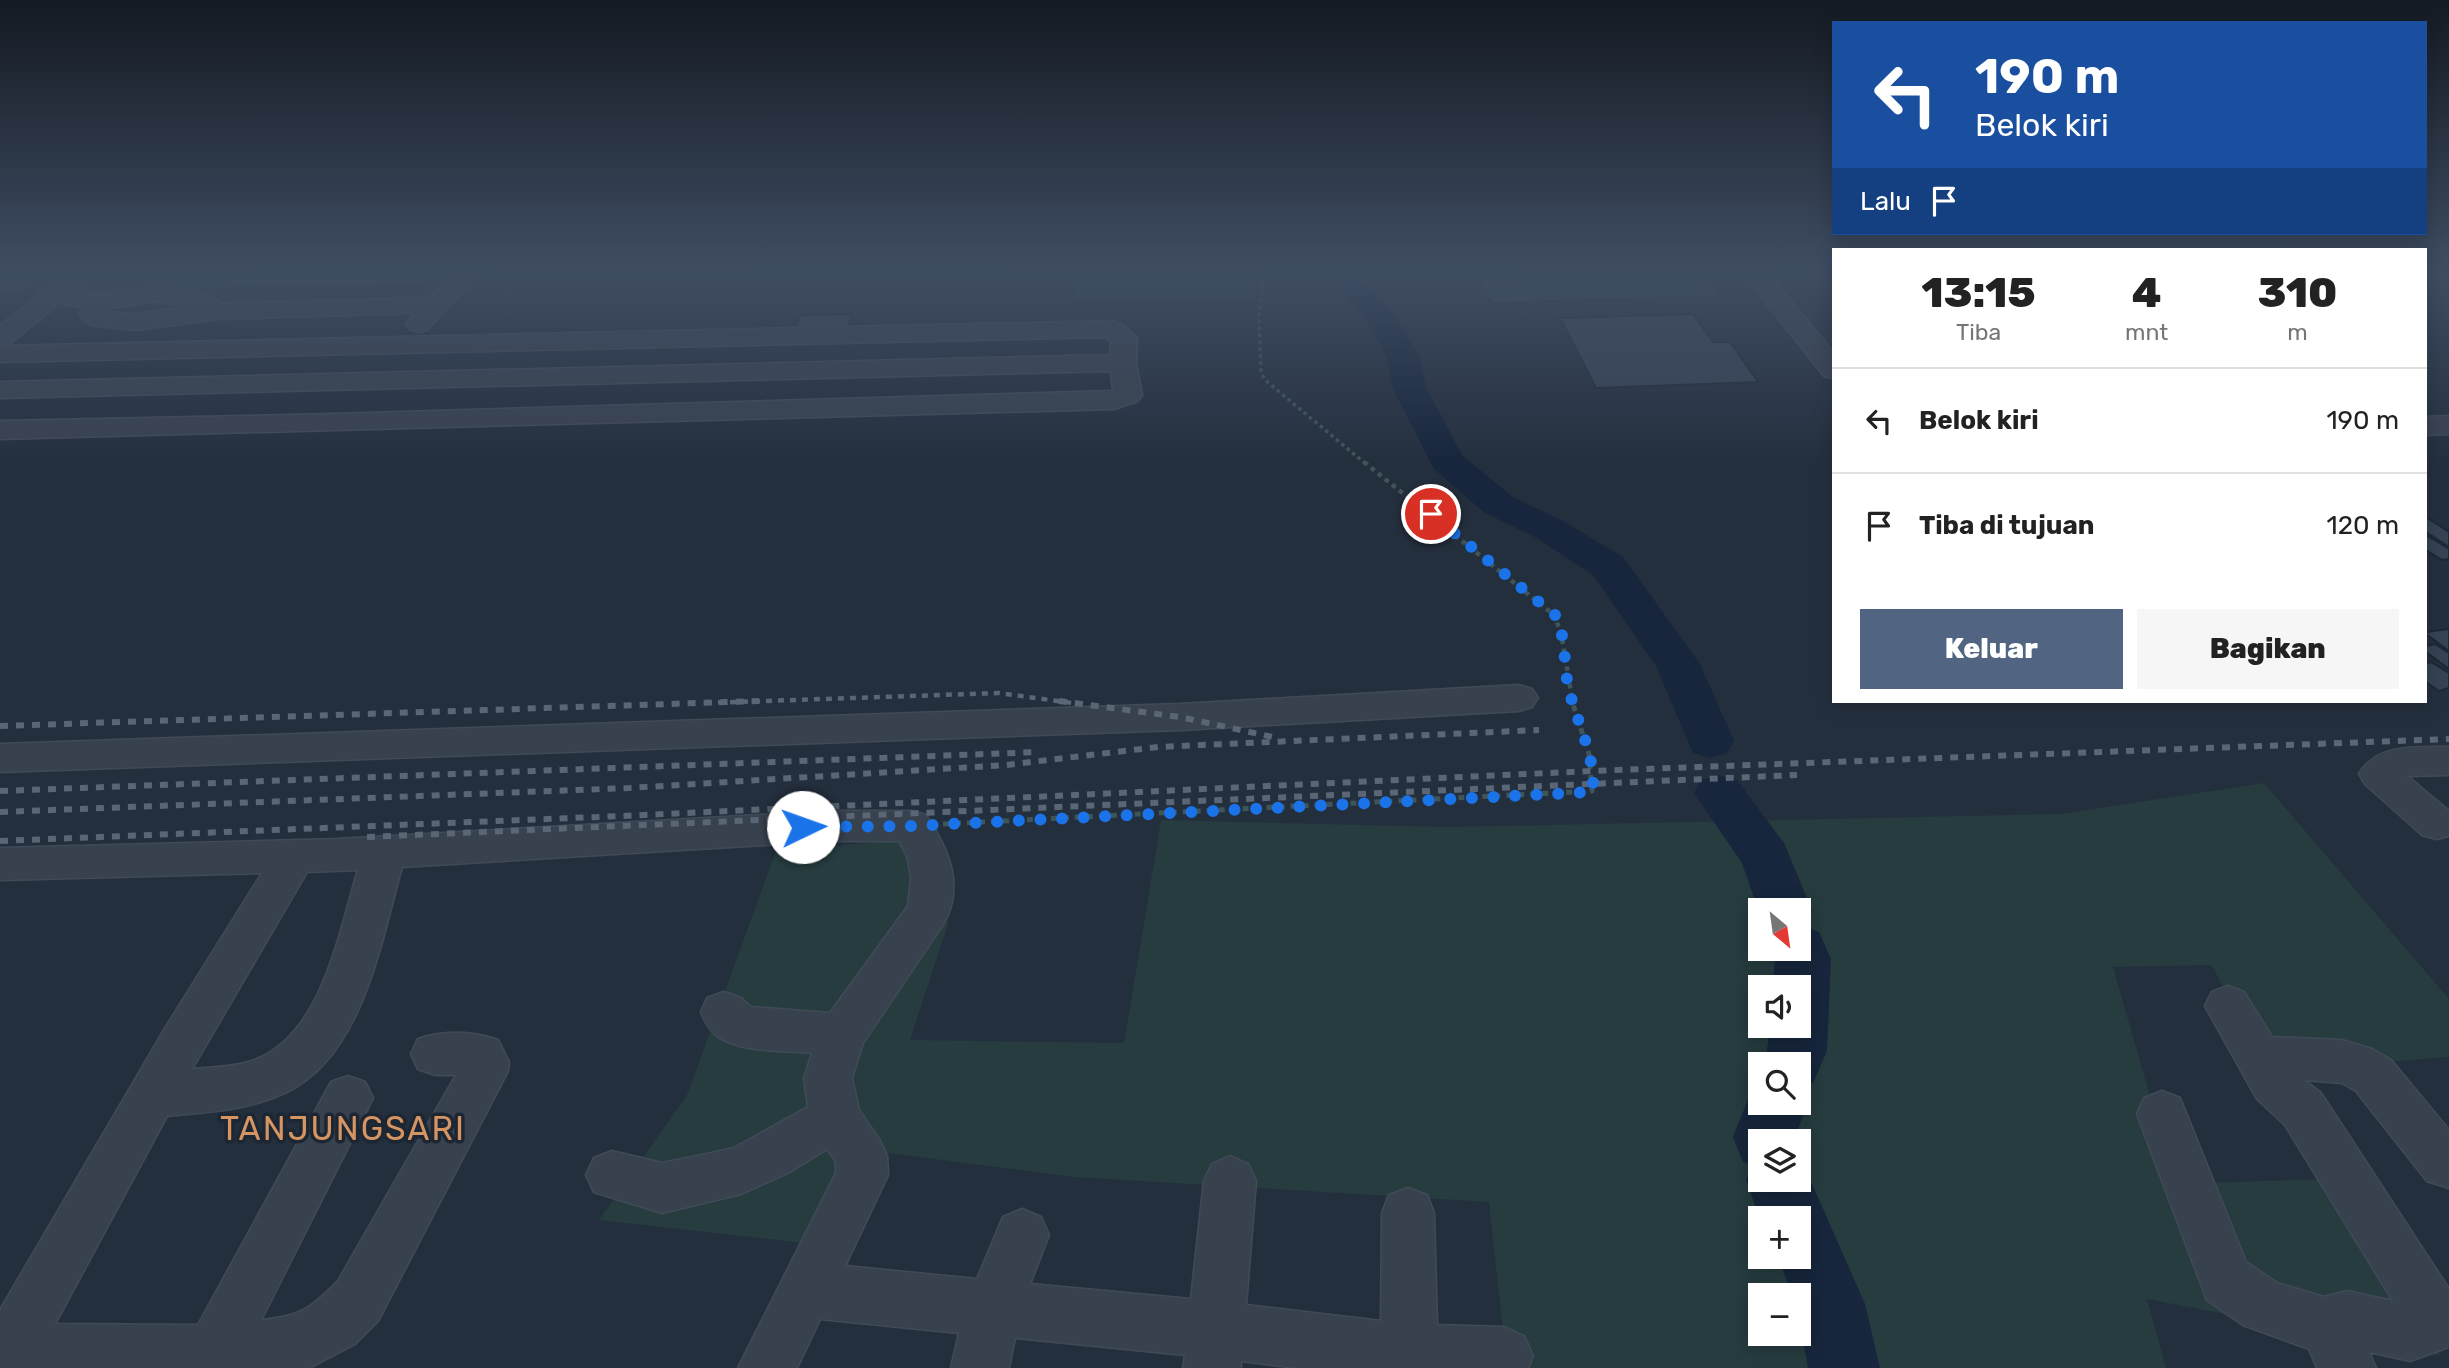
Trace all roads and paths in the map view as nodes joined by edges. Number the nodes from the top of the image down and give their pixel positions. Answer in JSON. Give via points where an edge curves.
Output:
{"nodes":[{"id":1,"x":409,"y":335,"type":"edge"},
{"id":2,"x":852,"y":335,"type":"edge"},
{"id":3,"x":1120,"y":335,"type":"edge"},
{"id":4,"x":1260,"y":335,"type":"edge"},
{"id":5,"x":1805,"y":335,"type":"edge"},
{"id":6,"x":399,"y":345,"type":"junction"},
{"id":7,"x":0,"y":354,"type":"edge"},
{"id":8,"x":1123,"y":363,"type":"junction"},
{"id":9,"x":1832,"y":368,"type":"edge"},
{"id":10,"x":370,"y":379,"type":"junction"},
{"id":11,"x":0,"y":390,"type":"edge"},
{"id":12,"x":334,"y":423,"type":"junction"},
{"id":13,"x":2449,"y":425,"type":"edge"},
{"id":14,"x":2427,"y":426,"type":"edge"},
{"id":15,"x":0,"y":429,"type":"edge"},
{"id":16,"x":1519,"y":698,"type":"dead end"},
{"id":17,"x":0,"y":758,"type":"edge"},
{"id":18,"x":2449,"y":761,"type":"edge"},
{"id":19,"x":2437,"y":824,"type":"dead end"},
{"id":20,"x":911,"y":826,"type":"junction"},
{"id":21,"x":385,"y":852,"type":"junction"},
{"id":22,"x":295,"y":856,"type":"junction"},
{"id":23,"x":8,"y":871,"type":"edge"},
{"id":24,"x":2228,"y":1006,"type":"dead end"},
{"id":25,"x":724,"y":1012,"type":"dead end"},
{"id":26,"x":842,"y":1035,"type":"junction"},
{"id":27,"x":435,"y":1054,"type":"dead end"},
{"id":28,"x":2258,"y":1058,"type":"junction"},
{"id":29,"x":152,"y":1095,"type":"junction"},
{"id":30,"x":348,"y":1098,"type":"dead end"},
{"id":31,"x":2162,"y":1114,"type":"dead end"},
{"id":32,"x":835,"y":1118,"type":"junction"},
{"id":33,"x":2449,"y":1164,"type":"edge"},
{"id":34,"x":612,"y":1175,"type":"dead end"},
{"id":35,"x":1230,"y":1181,"type":"dead end"},
{"id":36,"x":1408,"y":1213,"type":"dead end"},
{"id":37,"x":1021,"y":1235,"type":"dead end"},
{"id":38,"x":806,"y":1290,"type":"junction"},
{"id":39,"x":993,"y":1307,"type":"junction"},
{"id":40,"x":2443,"y":1321,"type":"edge"},
{"id":41,"x":2340,"y":1348,"type":"edge"},
{"id":42,"x":1214,"y":1349,"type":"edge"},
{"id":43,"x":214,"y":1354,"type":"junction"},
{"id":44,"x":3,"y":1356,"type":"edge"},
{"id":45,"x":1504,"y":1356,"type":"dead end"},
{"id":46,"x":1409,"y":1361,"type":"edge"},
{"id":47,"x":767,"y":1368,"type":"edge"},
{"id":48,"x":980,"y":1368,"type":"edge"}],
"edges":[{"from":1,"to":6,"type":"street"},
{"from":2,"to":6,"type":"street"},
{"from":3,"to":8,"type":"street","via":[[1124,338]]},
{"from":4,"to":20,"type":"path","via":[[1265,380],[1555,615],[1594,783],[1592,792]]},
{"from":5,"to":9,"type":"street"},
{"from":6,"to":7,"type":"street"},
{"from":6,"to":10,"type":"street"},
{"from":8,"to":10,"type":"street"},
{"from":8,"to":12,"type":"street","via":[[1128,395],[1114,401]]},
{"from":10,"to":11,"type":"street"},
{"from":10,"to":12,"type":"street"},
{"from":12,"to":15,"type":"street"},
{"from":13,"to":14,"type":"street"},
{"from":16,"to":17,"type":"street","via":[[1180,717]]},
{"from":18,"to":19,"type":"street","via":[[2403,762],[2386,766],[2379,774]]},
{"from":20,"to":21,"type":"street","via":[[830,825]]},
{"from":20,"to":26,"type":"street","via":[[933,868],[929,911]]},
{"from":21,"to":22,"type":"street"},
{"from":21,"to":29,"type":"street","via":[[344,990],[312,1046],[274,1077],[250,1085]]},
{"from":22,"to":23,"type":"street"},
{"from":22,"to":29,"type":"street","via":[[191,1023]]},
{"from":24,"to":28,"type":"street"},
{"from":25,"to":26,"type":"street","via":[[737,1024],[751,1027]]},
{"from":26,"to":32,"type":"street","via":[[828,1078]]},
{"from":27,"to":43,"type":"street","via":[[481,1055],[484,1071],[358,1301],[335,1324],[296,1345]]},
{"from":28,"to":33,"type":"street","via":[[2347,1062],[2364,1068]]},
{"from":28,"to":40,"type":"street","via":[[2281,1092],[2303,1109]]},
{"from":29,"to":44,"type":"street","via":[[68,1250]]},
{"from":30,"to":43,"type":"street"},
{"from":31,"to":41,"type":"street","via":[[2226,1281],[2239,1293]]},
{"from":32,"to":34,"type":"street","via":[[771,1156],[707,1179],[662,1188]]},
{"from":32,"to":38,"type":"street","via":[[861,1156],[862,1175]]},
{"from":35,"to":42,"type":"street"},
{"from":36,"to":46,"type":"street"},
{"from":37,"to":39,"type":"street"},
{"from":38,"to":39,"type":"street"},
{"from":38,"to":47,"type":"street"},
{"from":39,"to":42,"type":"street"},
{"from":39,"to":48,"type":"street"},
{"from":40,"to":41,"type":"street","via":[[2410,1333],[2337,1320]]},
{"from":42,"to":46,"type":"street"},
{"from":43,"to":44,"type":"street"},
{"from":45,"to":46,"type":"street"}]}
